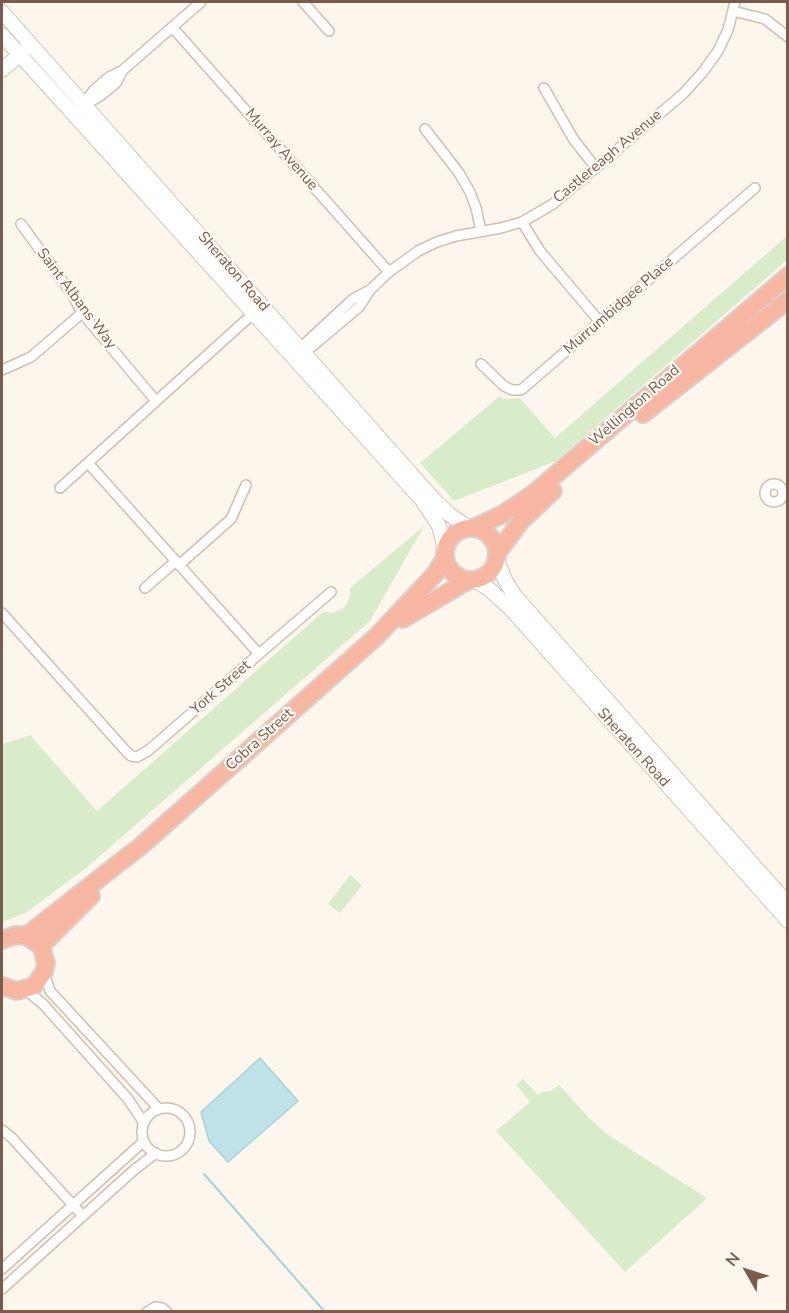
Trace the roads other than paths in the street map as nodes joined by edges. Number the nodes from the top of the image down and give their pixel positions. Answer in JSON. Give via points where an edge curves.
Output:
{"nodes":[{"id":1,"x":201,"y":2,"type":"edge"},
{"id":2,"x":303,"y":2,"type":"edge"},
{"id":3,"x":734,"y":6,"type":"edge"},
{"id":4,"x":2,"y":12,"type":"edge"},
{"id":5,"x":172,"y":27,"type":"junction"},
{"id":6,"x":329,"y":31,"type":"dead end"},
{"id":7,"x":2,"y":35,"type":"edge"},
{"id":8,"x":788,"y":36,"type":"edge"},
{"id":9,"x":31,"y":44,"type":"junction"},
{"id":10,"x":19,"y":54,"type":"junction"},
{"id":11,"x":2,"y":70,"type":"edge"},
{"id":12,"x":544,"y":88,"type":"dead end"},
{"id":13,"x":84,"y":104,"type":"junction"},
{"id":14,"x":73,"y":114,"type":"junction"},
{"id":15,"x":425,"y":129,"type":"dead end"},
{"id":16,"x":596,"y":168,"type":"junction"},
{"id":17,"x":755,"y":188,"type":"dead end"},
{"id":18,"x":522,"y":222,"type":"junction"},
{"id":19,"x":21,"y":224,"type":"dead end"},
{"id":20,"x":481,"y":231,"type":"junction"},
{"id":21,"x":389,"y":272,"type":"junction"},
{"id":22,"x":788,"y":276,"type":"edge"},
{"id":23,"x":787,"y":300,"type":"edge"},
{"id":24,"x":258,"y":310,"type":"junction"},
{"id":25,"x":82,"y":313,"type":"junction"},
{"id":26,"x":600,"y":322,"type":"junction"},
{"id":27,"x":299,"y":353,"type":"junction"},
{"id":28,"x":481,"y":364,"type":"dead end"},
{"id":29,"x":2,"y":370,"type":"edge"},
{"id":30,"x":156,"y":401,"type":"junction"},
{"id":31,"x":88,"y":463,"type":"junction"},
{"id":32,"x":246,"y":485,"type":"dead end"},
{"id":33,"x":60,"y":488,"type":"dead end"},
{"id":34,"x":472,"y":527,"type":"junction"},
{"id":35,"x":445,"y":553,"type":"junction"},
{"id":36,"x":497,"y":556,"type":"junction"},
{"id":37,"x":177,"y":563,"type":"junction"},
{"id":38,"x":471,"y":580,"type":"junction"},
{"id":39,"x":145,"y":588,"type":"dead end"},
{"id":40,"x":332,"y":592,"type":"dead end"},
{"id":41,"x":2,"y":613,"type":"edge"},
{"id":42,"x":378,"y":636,"type":"junction"},
{"id":43,"x":259,"y":654,"type":"junction"},
{"id":44,"x":573,"y":671,"type":"junction"},
{"id":45,"x":142,"y":845,"type":"junction"},
{"id":46,"x":788,"y":904,"type":"edge"},
{"id":47,"x":788,"y":921,"type":"edge"},
{"id":48,"x":26,"y":936,"type":"junction"},
{"id":49,"x":2,"y":940,"type":"edge"},
{"id":50,"x":40,"y":946,"type":"junction"},
{"id":51,"x":44,"y":972,"type":"junction"},
{"id":52,"x":3,"y":990,"type":"edge"},
{"id":53,"x":26,"y":990,"type":"junction"},
{"id":54,"x":159,"y":1109,"type":"junction"},
{"id":55,"x":144,"y":1123,"type":"junction"},
{"id":56,"x":2,"y":1130,"type":"edge"},
{"id":57,"x":144,"y":1141,"type":"junction"},
{"id":58,"x":156,"y":1154,"type":"junction"},
{"id":59,"x":72,"y":1204,"type":"junction"},
{"id":60,"x":82,"y":1215,"type":"junction"},
{"id":61,"x":2,"y":1269,"type":"edge"},
{"id":62,"x":2,"y":1289,"type":"edge"},
{"id":63,"x":147,"y":1311,"type":"edge"},
{"id":64,"x":167,"y":1311,"type":"edge"}],
"edges":[{"from":1,"to":5,"type":"street"},
{"from":2,"to":6,"type":"street"},
{"from":3,"to":8,"type":"street","via":[[765,19]]},
{"from":3,"to":16,"type":"street","name":"Castlereagh Avenue","via":[[718,51],[702,73]]},
{"from":4,"to":9,"type":"street","name":"Sheraton Road"},
{"from":5,"to":13,"type":"street","via":[[123,70],[116,83]]},
{"from":5,"to":21,"type":"street","name":"Murray Avenue"},
{"from":7,"to":10,"type":"street","name":"Sheraton Road"},
{"from":9,"to":10,"type":"street"},
{"from":9,"to":13,"type":"street","name":"Sheraton Road"},
{"from":10,"to":11,"type":"street"},
{"from":10,"to":14,"type":"street","name":"Sheraton Road"},
{"from":12,"to":16,"type":"street","via":[[574,140]]},
{"from":13,"to":14,"type":"street"},
{"from":13,"to":24,"type":"street","name":"Sheraton Road"},
{"from":14,"to":24,"type":"street","name":"Sheraton Road"},
{"from":15,"to":20,"type":"street","via":[[470,192]]},
{"from":16,"to":18,"type":"street","name":"Castlereagh Avenue","via":[[554,204]]},
{"from":17,"to":26,"type":"street","name":"Murrumbidgee Place"},
{"from":18,"to":20,"type":"street","name":"Castlereagh Avenue"},
{"from":18,"to":26,"type":"street","via":[[540,251]]},
{"from":19,"to":25,"type":"street","name":"Saint Albans Way"},
{"from":20,"to":21,"type":"street","name":"Castlereagh Avenue","via":[[437,242]]},
{"from":21,"to":27,"type":"street","name":"Castlereagh Avenue","via":[[353,299]]},
{"from":22,"to":34,"type":"highway","name":"Wellington Road","via":[[532,494],[503,514]]},
{"from":23,"to":36,"type":"highway","name":"Wellington Road","via":[[542,501],[521,521]]},
{"from":24,"to":27,"type":"street","name":"Sheraton Road"},
{"from":24,"to":30,"type":"street"},
{"from":25,"to":29,"type":"street","via":[[31,357]]},
{"from":25,"to":30,"type":"street","name":"Saint Albans Way"},
{"from":26,"to":28,"type":"street","name":"Murrumbidgee Place","via":[[521,390],[504,386]]},
{"from":27,"to":34,"type":"street","name":"Sheraton Road","via":[[436,502]]},
{"from":27,"to":35,"type":"street","name":"Sheraton Road","via":[[422,500],[439,526]]},
{"from":30,"to":31,"type":"street"},
{"from":31,"to":33,"type":"street"},
{"from":31,"to":37,"type":"street","name":"York Street"},
{"from":32,"to":37,"type":"street","via":[[231,519]]},
{"from":34,"to":35,"type":"highway","via":[[453,534]]},
{"from":34,"to":36,"type":"highway","via":[[491,536]]},
{"from":35,"to":38,"type":"highway","via":[[451,570]]},
{"from":35,"to":42,"type":"highway","name":"Cobra Street","via":[[435,574]]},
{"from":36,"to":38,"type":"highway","via":[[488,574]]},
{"from":36,"to":44,"type":"street","name":"Sheraton Road","via":[[515,596]]},
{"from":37,"to":39,"type":"street"},
{"from":37,"to":43,"type":"street","name":"York Street"},
{"from":38,"to":42,"type":"highway","name":"Cobra Street","via":[[425,604]]},
{"from":38,"to":44,"type":"street","name":"Sheraton Road","via":[[505,603]]},
{"from":40,"to":43,"type":"street"},
{"from":41,"to":43,"type":"street","name":"York Street","via":[[125,750],[137,758]]},
{"from":42,"to":45,"type":"highway","name":"Cobra Street"},
{"from":44,"to":46,"type":"street","name":"Sheraton Road"},
{"from":44,"to":47,"type":"street","name":"Sheraton Road"},
{"from":45,"to":48,"type":"highway","name":"Cobra Street"},
{"from":45,"to":50,"type":"highway","name":"Cobra Street"},
{"from":48,"to":49,"type":"highway"},
{"from":48,"to":50,"type":"highway"},
{"from":50,"to":51,"type":"highway","via":[[45,954]]},
{"from":51,"to":53,"type":"highway"},
{"from":51,"to":54,"type":"street","via":[[50,991]]},
{"from":52,"to":53,"type":"highway"},
{"from":53,"to":55,"type":"street","via":[[128,1099]]},
{"from":54,"to":55,"type":"street"},
{"from":54,"to":58,"type":"street","via":[[172,1109],[183,1116],[189,1134],[185,1146],[175,1154]]},
{"from":55,"to":57,"type":"street"},
{"from":56,"to":59,"type":"street"},
{"from":57,"to":58,"type":"street"},
{"from":57,"to":59,"type":"street"},
{"from":58,"to":60,"type":"street"},
{"from":59,"to":60,"type":"street"},
{"from":59,"to":61,"type":"street"},
{"from":60,"to":62,"type":"street"},
{"from":63,"to":64,"type":"street"}]}
